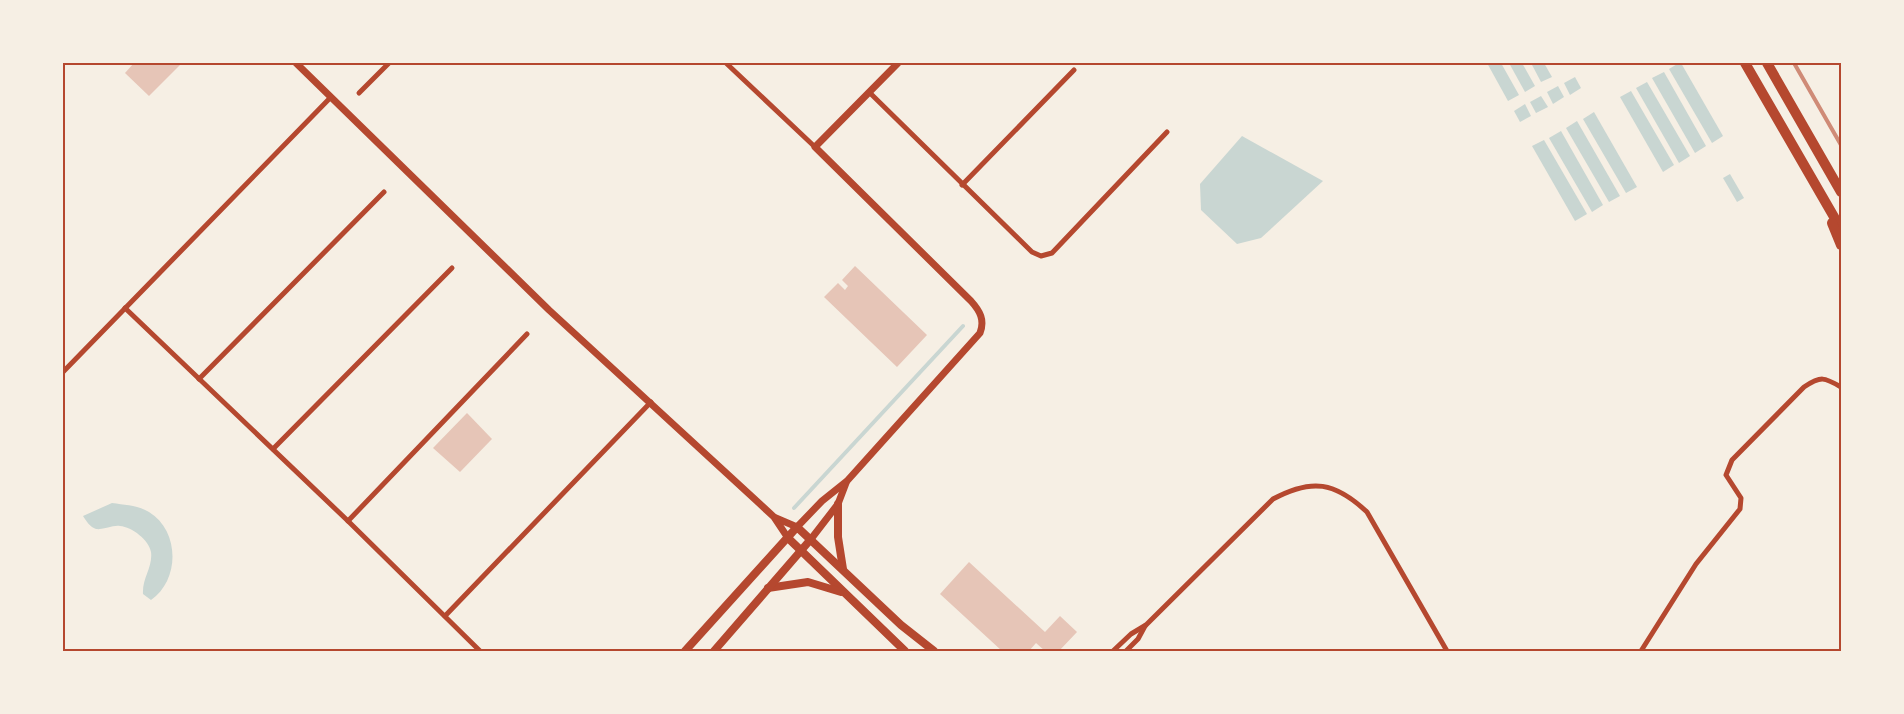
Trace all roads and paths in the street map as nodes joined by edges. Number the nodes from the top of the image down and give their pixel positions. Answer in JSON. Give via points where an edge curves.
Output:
{"nodes":[{"id":1,"x":296,"y":63,"type":"edge"},
{"id":2,"x":389,"y":63,"type":"edge"},
{"id":3,"x":726,"y":63,"type":"edge"},
{"id":4,"x":898,"y":63,"type":"edge"},
{"id":5,"x":1745,"y":63,"type":"edge"},
{"id":6,"x":1767,"y":63,"type":"edge"},
{"id":7,"x":1074,"y":70,"type":"dead end"},
{"id":8,"x":869,"y":92,"type":"junction"},
{"id":9,"x":360,"y":93,"type":"dead end"},
{"id":10,"x":331,"y":97,"type":"junction"},
{"id":11,"x":1167,"y":132,"type":"dead end"},
{"id":12,"x":815,"y":147,"type":"junction"},
{"id":13,"x":963,"y":185,"type":"junction"},
{"id":14,"x":384,"y":192,"type":"dead end"},
{"id":15,"x":1841,"y":192,"type":"edge"},
{"id":16,"x":1822,"y":195,"type":"junction"},
{"id":17,"x":1841,"y":229,"type":"edge"},
{"id":18,"x":1841,"y":245,"type":"edge"},
{"id":19,"x":452,"y":268,"type":"dead end"},
{"id":20,"x":125,"y":308,"type":"junction"},
{"id":21,"x":527,"y":334,"type":"dead end"},
{"id":22,"x":63,"y":372,"type":"edge"},
{"id":23,"x":199,"y":379,"type":"junction"},
{"id":24,"x":1841,"y":387,"type":"edge"},
{"id":25,"x":651,"y":402,"type":"junction"},
{"id":26,"x":273,"y":449,"type":"junction"},
{"id":27,"x":847,"y":481,"type":"junction"},
{"id":28,"x":838,"y":504,"type":"junction"},
{"id":29,"x":774,"y":517,"type":"junction"},
{"id":30,"x":348,"y":520,"type":"junction"},
{"id":31,"x":797,"y":527,"type":"junction"},
{"id":32,"x":788,"y":538,"type":"junction"},
{"id":33,"x":811,"y":539,"type":"junction"},
{"id":34,"x":801,"y":550,"type":"junction"},
{"id":35,"x":843,"y":569,"type":"junction"},
{"id":36,"x":768,"y":588,"type":"junction"},
{"id":37,"x":845,"y":594,"type":"junction"},
{"id":38,"x":445,"y":616,"type":"junction"},
{"id":39,"x":1146,"y":625,"type":"junction"},
{"id":40,"x":480,"y":651,"type":"edge"},
{"id":41,"x":685,"y":651,"type":"edge"},
{"id":42,"x":714,"y":651,"type":"edge"},
{"id":43,"x":905,"y":651,"type":"edge"},
{"id":44,"x":934,"y":651,"type":"edge"},
{"id":45,"x":1113,"y":651,"type":"edge"},
{"id":46,"x":1126,"y":651,"type":"edge"},
{"id":47,"x":1447,"y":651,"type":"edge"},
{"id":48,"x":1641,"y":651,"type":"edge"}],
"edges":[{"from":1,"to":10,"type":"street"},
{"from":2,"to":9,"type":"street"},
{"from":3,"to":12,"type":"street"},
{"from":4,"to":8,"type":"street"},
{"from":5,"to":16,"type":"highway"},
{"from":6,"to":15,"type":"highway"},
{"from":7,"to":13,"type":"street"},
{"from":8,"to":12,"type":"street"},
{"from":8,"to":13,"type":"street"},
{"from":10,"to":20,"type":"street"},
{"from":10,"to":25,"type":"street","via":[[549,310]]},
{"from":11,"to":13,"type":"street","via":[[1052,253],[1041,256],[1032,252]]},
{"from":12,"to":27,"type":"street","via":[[977,308],[982,320],[980,333]]},
{"from":14,"to":23,"type":"street"},
{"from":16,"to":17,"type":"highway"},
{"from":16,"to":18,"type":"highway"},
{"from":19,"to":26,"type":"street"},
{"from":20,"to":22,"type":"street"},
{"from":20,"to":23,"type":"street"},
{"from":21,"to":30,"type":"street"},
{"from":23,"to":26,"type":"street"},
{"from":24,"to":48,"type":"street","via":[[1828,379],[1814,380],[1732,460],[1726,476],[1741,498],[1740,509],[1696,564]]},
{"from":25,"to":29,"type":"street"},
{"from":25,"to":38,"type":"street"},
{"from":26,"to":30,"type":"street"},
{"from":27,"to":28,"type":"street"},
{"from":27,"to":31,"type":"street"},
{"from":28,"to":33,"type":"street"},
{"from":28,"to":35,"type":"main road"},
{"from":29,"to":31,"type":"street"},
{"from":29,"to":32,"type":"street"},
{"from":30,"to":38,"type":"street"},
{"from":31,"to":32,"type":"main road"},
{"from":31,"to":33,"type":"main road"},
{"from":32,"to":34,"type":"main road"},
{"from":32,"to":41,"type":"main road"},
{"from":33,"to":34,"type":"main road"},
{"from":33,"to":35,"type":"main road"},
{"from":34,"to":36,"type":"main road"},
{"from":34,"to":37,"type":"main road"},
{"from":35,"to":44,"type":"main road"},
{"from":36,"to":37,"type":"main road","via":[[808,582]]},
{"from":36,"to":42,"type":"main road"},
{"from":37,"to":43,"type":"main road"},
{"from":38,"to":40,"type":"street"},
{"from":39,"to":45,"type":"street"},
{"from":39,"to":46,"type":"street"},
{"from":39,"to":47,"type":"street","via":[[1274,500],[1311,484],[1342,494],[1367,512]]}]}
